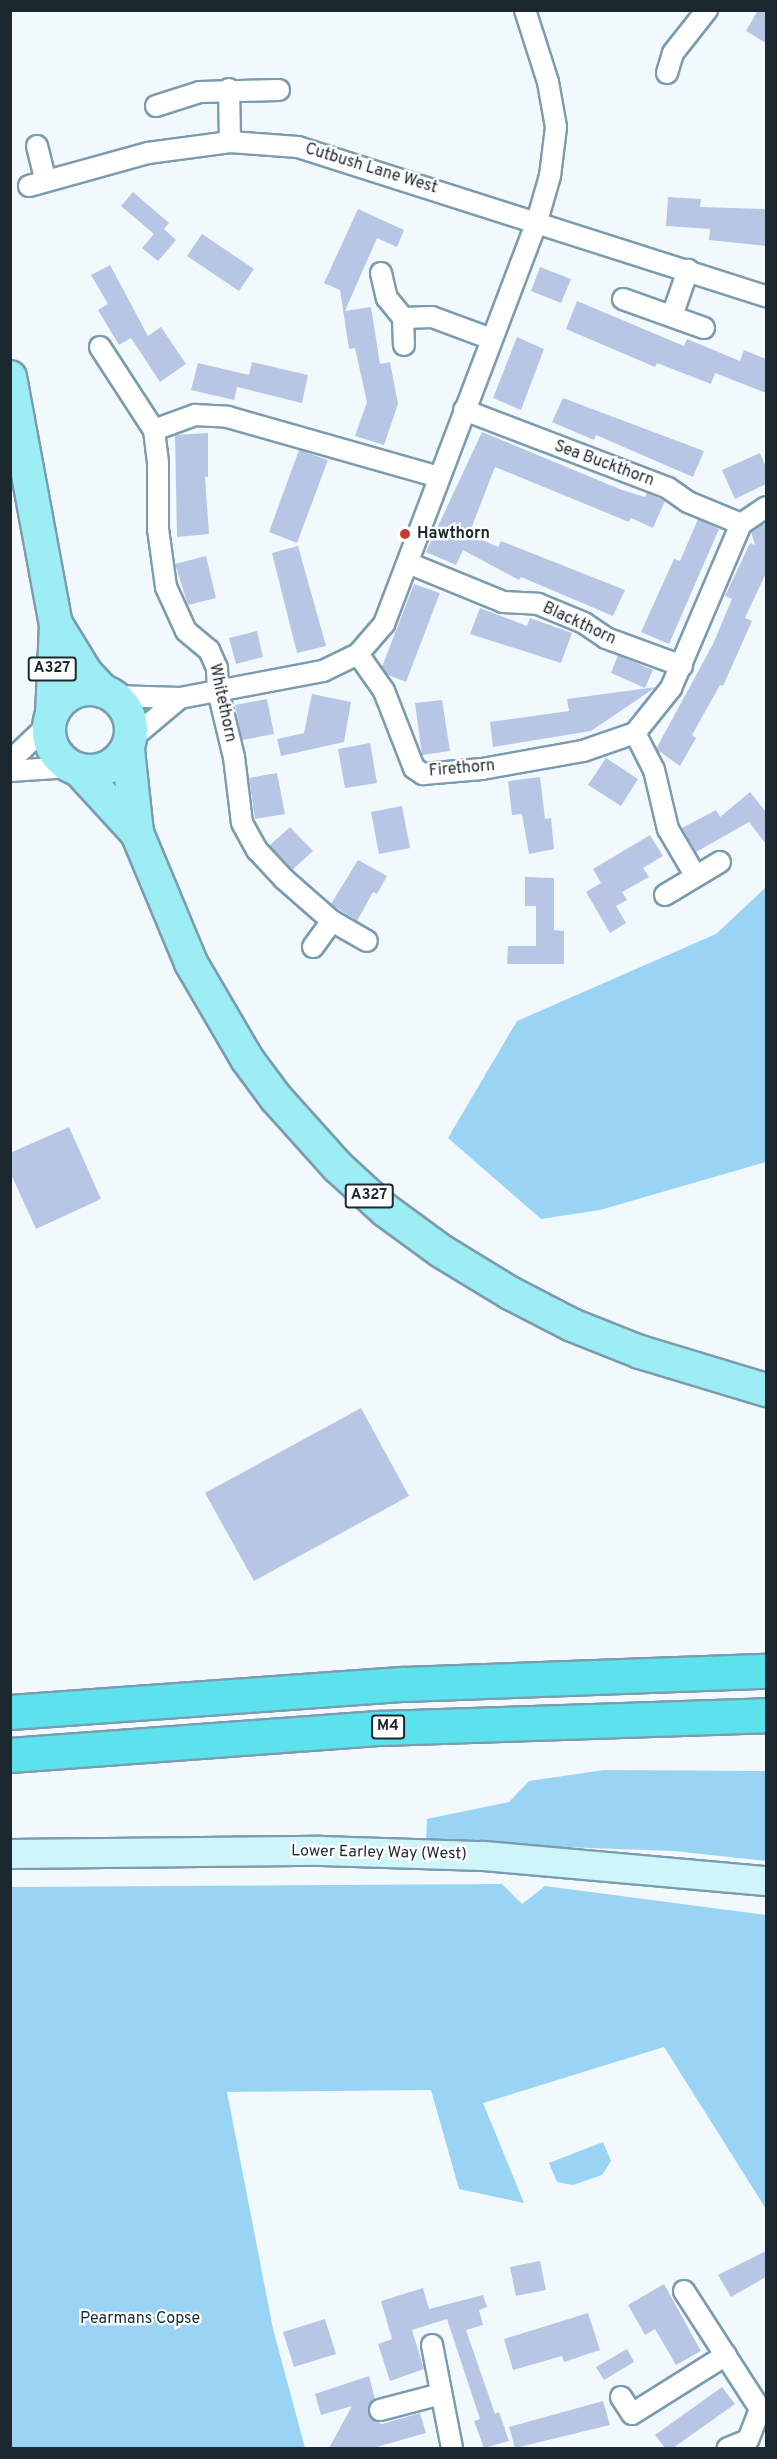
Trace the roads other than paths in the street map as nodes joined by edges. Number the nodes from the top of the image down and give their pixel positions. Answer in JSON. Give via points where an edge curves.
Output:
{"nodes":[{"id":1,"x":525,"y":10,"type":"edge"},
{"id":2,"x":707,"y":10,"type":"edge"},
{"id":3,"x":667,"y":73,"type":"dead end"},
{"id":4,"x":229,"y":89,"type":"junction"},
{"id":5,"x":279,"y":90,"type":"dead end"},
{"id":6,"x":156,"y":106,"type":"dead end"},
{"id":7,"x":230,"y":142,"type":"junction"},
{"id":8,"x":37,"y":146,"type":"dead end"},
{"id":9,"x":537,"y":221,"type":"junction"},
{"id":10,"x":688,"y":270,"type":"junction"},
{"id":11,"x":381,"y":273,"type":"dead end"},
{"id":12,"x":766,"y":296,"type":"edge"},
{"id":13,"x":623,"y":299,"type":"dead end"},
{"id":14,"x":672,"y":316,"type":"junction"},
{"id":15,"x":403,"y":318,"type":"junction"},
{"id":16,"x":704,"y":328,"type":"dead end"},
{"id":17,"x":491,"y":339,"type":"junction"},
{"id":18,"x":404,"y":345,"type":"dead end"},
{"id":19,"x":100,"y":346,"type":"dead end"},
{"id":20,"x":10,"y":377,"type":"edge"},
{"id":21,"x":464,"y":410,"type":"junction"},
{"id":22,"x":154,"y":430,"type":"junction"},
{"id":23,"x":438,"y":477,"type":"junction"},
{"id":24,"x":766,"y":507,"type":"edge"},
{"id":25,"x":741,"y":524,"type":"junction"},
{"id":26,"x":408,"y":563,"type":"junction"},
{"id":27,"x":56,"y":624,"type":"junction"},
{"id":28,"x":358,"y":654,"type":"junction"},
{"id":29,"x":682,"y":666,"type":"junction"},
{"id":30,"x":218,"y":691,"type":"junction"},
{"id":31,"x":108,"y":693,"type":"junction"},
{"id":32,"x":180,"y":698,"type":"junction"},
{"id":33,"x":51,"y":719,"type":"junction"},
{"id":34,"x":635,"y":733,"type":"junction"},
{"id":35,"x":129,"y":744,"type":"junction"},
{"id":36,"x":10,"y":761,"type":"edge"},
{"id":37,"x":75,"y":769,"type":"junction"},
{"id":38,"x":10,"y":771,"type":"edge"},
{"id":39,"x":136,"y":833,"type":"junction"},
{"id":40,"x":720,"y":862,"type":"dead end"},
{"id":41,"x":695,"y":875,"type":"junction"},
{"id":42,"x":665,"y":895,"type":"dead end"},
{"id":43,"x":332,"y":921,"type":"junction"},
{"id":44,"x":367,"y":941,"type":"dead end"},
{"id":45,"x":313,"y":947,"type":"dead end"},
{"id":46,"x":766,"y":1390,"type":"edge"},
{"id":47,"x":766,"y":1671,"type":"edge"},
{"id":48,"x":10,"y":1712,"type":"edge"},
{"id":49,"x":766,"y":1715,"type":"edge"},
{"id":50,"x":10,"y":1755,"type":"edge"},
{"id":51,"x":10,"y":1854,"type":"edge"},
{"id":52,"x":760,"y":1884,"type":"edge"},
{"id":53,"x":684,"y":2291,"type":"dead end"},
{"id":54,"x":432,"y":2345,"type":"dead end"},
{"id":55,"x":726,"y":2355,"type":"junction"},
{"id":56,"x":441,"y":2394,"type":"junction"},
{"id":57,"x":621,"y":2397,"type":"dead end"},
{"id":58,"x":380,"y":2410,"type":"dead end"},
{"id":59,"x":452,"y":2448,"type":"edge"},
{"id":60,"x":728,"y":2448,"type":"edge"}],
"edges":[{"from":1,"to":9,"type":"street","via":[[548,82],[556,127],[550,176]]},
{"from":2,"to":3,"type":"street","via":[[673,53]]},
{"from":4,"to":5,"type":"street"},
{"from":4,"to":6,"type":"street","via":[[200,92]]},
{"from":4,"to":7,"type":"street"},
{"from":7,"to":8,"type":"street","name":"Cutbush Lane West","via":[[148,153],[38,184]]},
{"from":7,"to":9,"type":"street","name":"Cutbush Lane West","via":[[298,147],[339,157]]},
{"from":9,"to":10,"type":"street","name":"Cutbush Lane West"},
{"from":9,"to":17,"type":"street"},
{"from":10,"to":12,"type":"street","name":"Cutbush Lane West"},
{"from":10,"to":14,"type":"street"},
{"from":11,"to":15,"type":"street","via":[[387,298]]},
{"from":13,"to":14,"type":"street"},
{"from":14,"to":16,"type":"street"},
{"from":15,"to":17,"type":"street","via":[[432,317]]},
{"from":15,"to":18,"type":"street"},
{"from":17,"to":21,"type":"street"},
{"from":19,"to":22,"type":"street","name":"Whitethorn"},
{"from":20,"to":27,"type":"main road","number":"A327"},
{"from":21,"to":23,"type":"street"},
{"from":21,"to":25,"type":"street","name":"Sea Buckthorn","via":[[668,488],[688,502]]},
{"from":22,"to":23,"type":"street","via":[[195,415],[228,417]]},
{"from":22,"to":30,"type":"street","name":"Whitethorn","via":[[158,529],[166,587],[186,631],[209,650],[217,668]]},
{"from":23,"to":26,"type":"street"},
{"from":24,"to":25,"type":"street"},
{"from":25,"to":29,"type":"street","name":"Firethorn"},
{"from":26,"to":28,"type":"street","via":[[384,624]]},
{"from":26,"to":29,"type":"street","name":"Blackthorn","via":[[503,602],[538,604],[584,622],[606,638]]},
{"from":27,"to":31,"type":"main road","number":"A327","via":[[86,673]]},
{"from":27,"to":33,"type":"main road","number":"A327"},
{"from":28,"to":30,"type":"street","via":[[323,671]]},
{"from":28,"to":34,"type":"street","name":"Firethorn","via":[[384,690],[414,768],[423,774],[482,769],[583,751]]},
{"from":29,"to":34,"type":"street","name":"Firethorn","via":[[659,707]]},
{"from":30,"to":32,"type":"street"},
{"from":30,"to":43,"type":"street","name":"Whitethorn","via":[[234,757],[242,823],[257,850]]},
{"from":31,"to":32,"type":"street"},
{"from":31,"to":33,"type":"main road","via":[[73,693]]},
{"from":31,"to":35,"type":"main road","via":[[129,714]]},
{"from":32,"to":35,"type":"street"},
{"from":33,"to":36,"type":"street"},
{"from":33,"to":37,"type":"main road","via":[[53,749]]},
{"from":34,"to":41,"type":"street","via":[[654,770],[668,829]]},
{"from":35,"to":37,"type":"main road","via":[[112,766],[101,771]]},
{"from":35,"to":39,"type":"main road","number":"A327"},
{"from":37,"to":38,"type":"street"},
{"from":37,"to":39,"type":"main road","number":"A327"},
{"from":39,"to":46,"type":"main road","number":"A327","via":[[191,963],[247,1059],[306,1133],[385,1210],[441,1251],[572,1325],[693,1371]]},
{"from":40,"to":41,"type":"street"},
{"from":41,"to":42,"type":"street"},
{"from":43,"to":44,"type":"street","name":"Whitethorn"},
{"from":43,"to":45,"type":"street"},
{"from":47,"to":48,"type":"highway","via":[[404,1683]]},
{"from":49,"to":50,"type":"highway","number":"M4","via":[[381,1728]]},
{"from":51,"to":52,"type":"main road","name":"Lower Earley Way (West)","via":[[321,1851],[484,1856]]},
{"from":53,"to":55,"type":"street"},
{"from":54,"to":56,"type":"street"},
{"from":55,"to":57,"type":"street","via":[[632,2414]]},
{"from":55,"to":60,"type":"street","via":[[760,2409],[748,2440]]},
{"from":56,"to":58,"type":"street"},
{"from":56,"to":59,"type":"street"}]}
